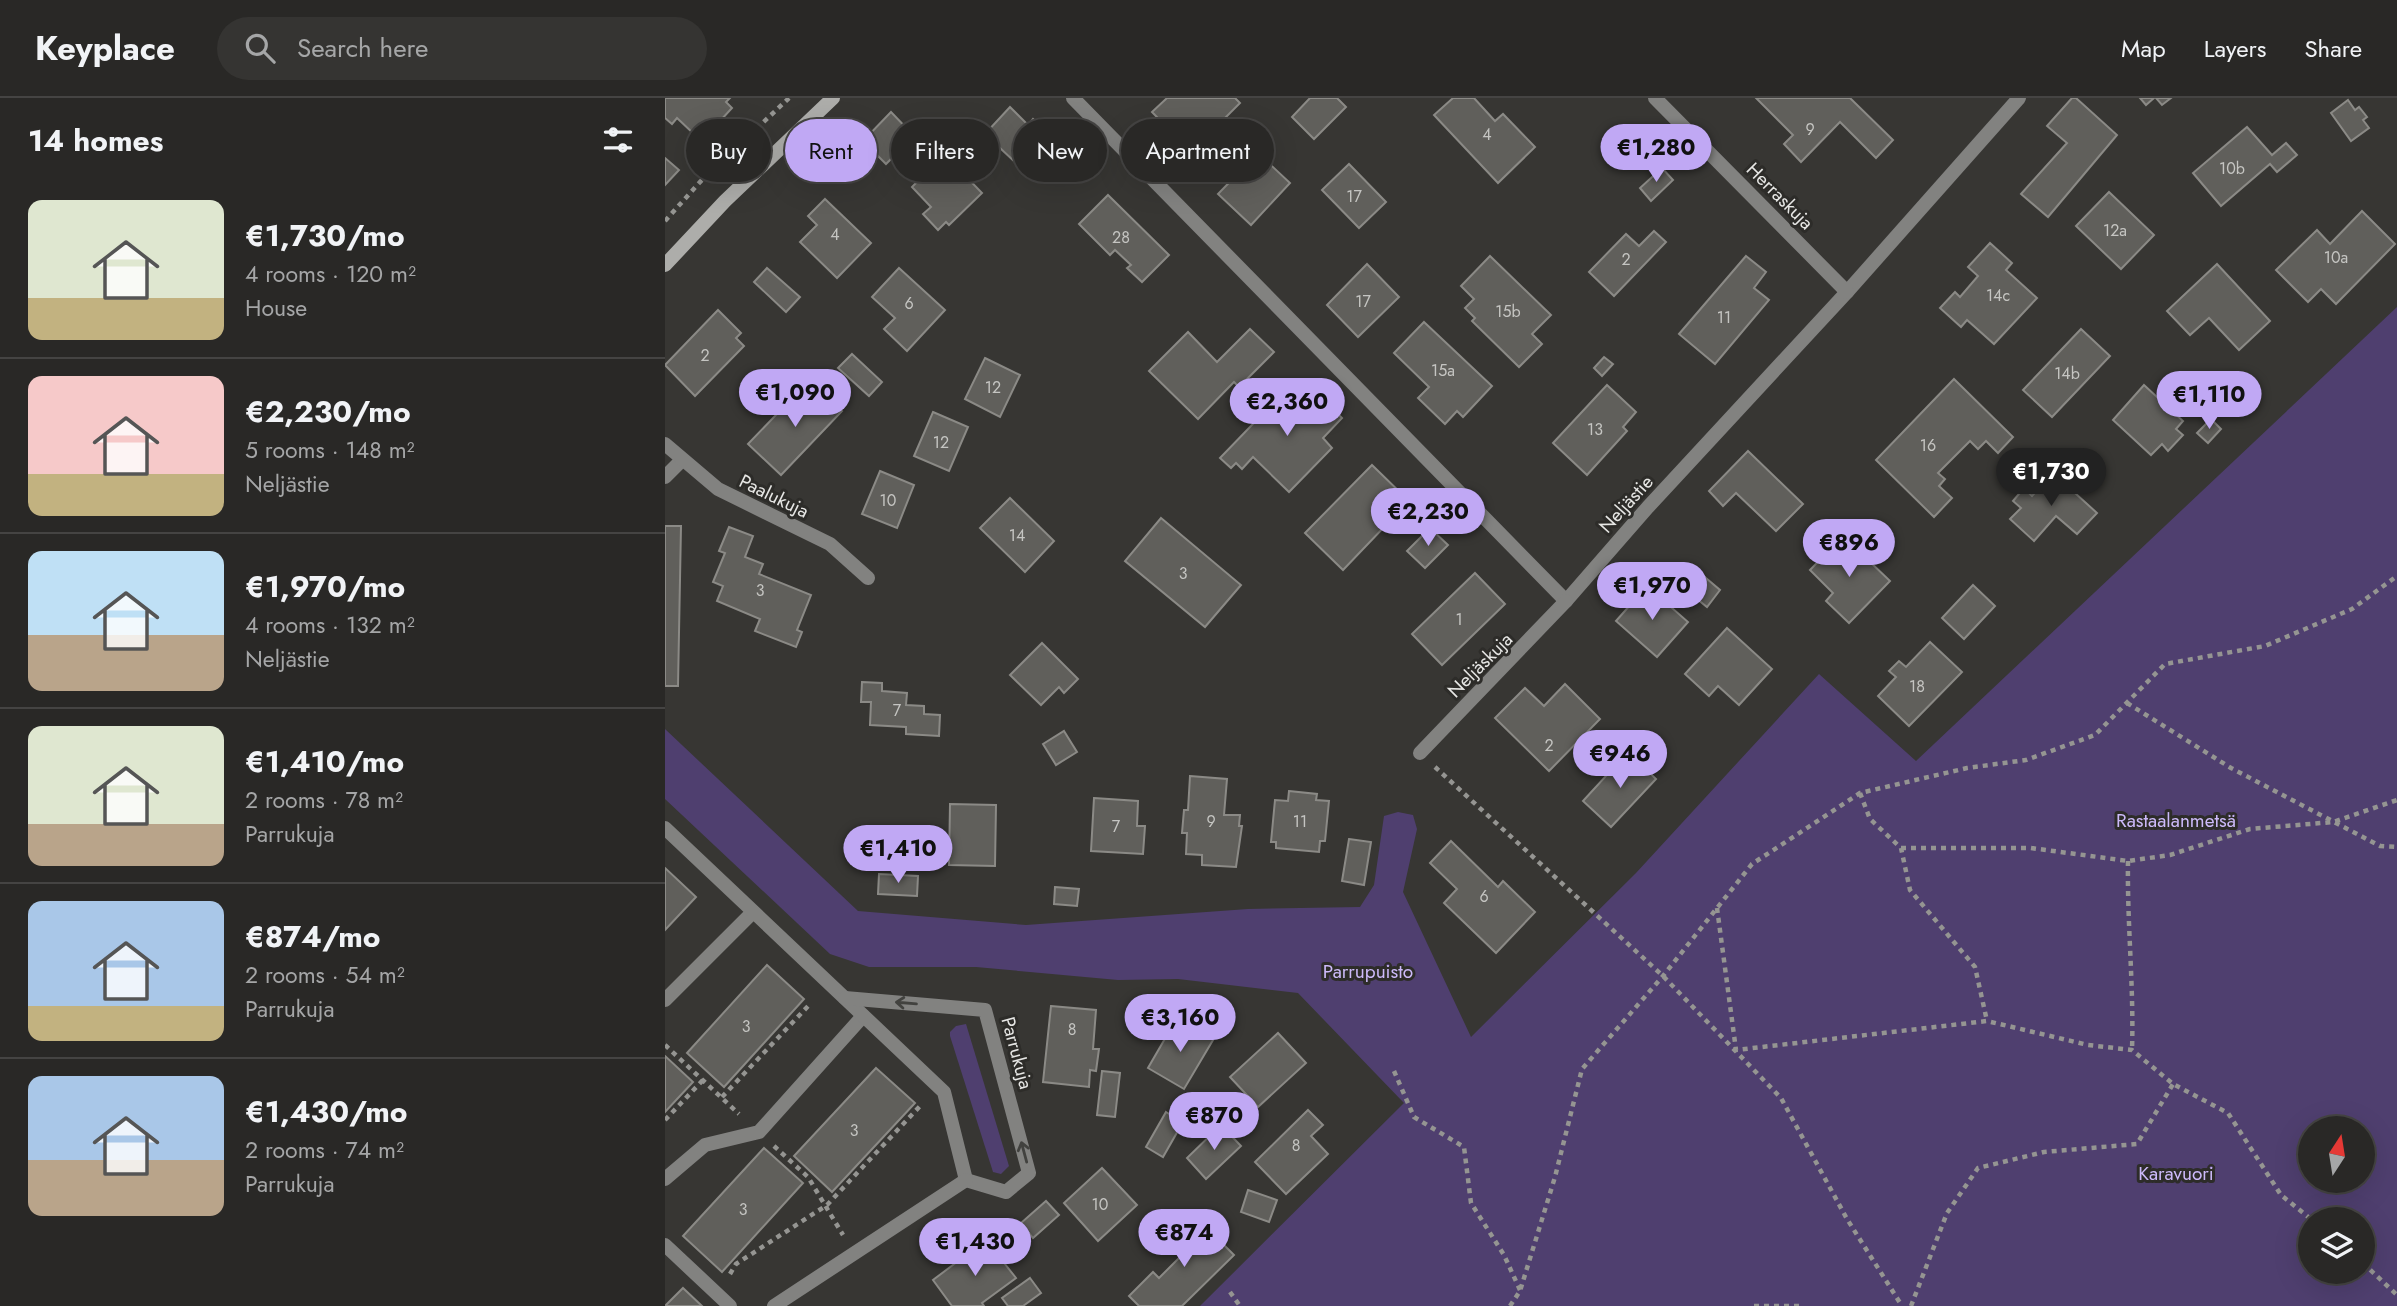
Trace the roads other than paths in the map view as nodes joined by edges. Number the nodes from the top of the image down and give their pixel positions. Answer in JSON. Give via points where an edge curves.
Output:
{"nodes":[{"id":1,"x":833,"y":98,"type":"edge"},
{"id":2,"x":1073,"y":98,"type":"edge"},
{"id":3,"x":1655,"y":98,"type":"edge"},
{"id":4,"x":2019,"y":98,"type":"edge"},
{"id":5,"x":665,"y":265,"type":"edge"},
{"id":6,"x":1847,"y":292,"type":"junction"},
{"id":7,"x":665,"y":444,"type":"edge"},
{"id":8,"x":682,"y":460,"type":"junction"},
{"id":9,"x":665,"y":477,"type":"edge"},
{"id":10,"x":868,"y":578,"type":"dead end"},
{"id":11,"x":1566,"y":601,"type":"junction"},
{"id":12,"x":1420,"y":753,"type":"road end"},
{"id":13,"x":665,"y":828,"type":"edge"},
{"id":14,"x":753,"y":912,"type":"junction"},
{"id":15,"x":845,"y":998,"type":"junction"},
{"id":16,"x":665,"y":1000,"type":"edge"},
{"id":17,"x":863,"y":1016,"type":"junction"},
{"id":18,"x":665,"y":1179,"type":"edge"},
{"id":19,"x":966,"y":1180,"type":"junction"},
{"id":20,"x":665,"y":1245,"type":"edge"},
{"id":21,"x":730,"y":1306,"type":"edge"},
{"id":22,"x":774,"y":1306,"type":"edge"}],
"edges":[{"from":1,"to":5,"type":"street","via":[[733,192]]},
{"from":2,"to":11,"type":"street"},
{"from":3,"to":6,"type":"street","name":"Herraskuja"},
{"from":4,"to":6,"type":"street","name":"Neljästie"},
{"from":6,"to":11,"type":"street","name":"Neljästie"},
{"from":7,"to":8,"type":"street","name":"Paalukuja"},
{"from":8,"to":9,"type":"street"},
{"from":8,"to":10,"type":"street","name":"Paalukuja","via":[[740,503],[830,544]]},
{"from":11,"to":12,"type":"street","name":"Neljäskuja"},
{"from":13,"to":14,"type":"street"},
{"from":14,"to":15,"type":"street"},
{"from":14,"to":16,"type":"street"},
{"from":15,"to":17,"type":"street"},
{"from":19,"to":15,"type":"street","name":"Parrukuja","one_way":true,"via":[[1006,1192],[1029,1173],[985,1010]]},
{"from":17,"to":18,"type":"street","via":[[759,1132],[705,1145]]},
{"from":17,"to":19,"type":"street","via":[[944,1092]]},
{"from":19,"to":22,"type":"street"},
{"from":20,"to":21,"type":"street"}]}
